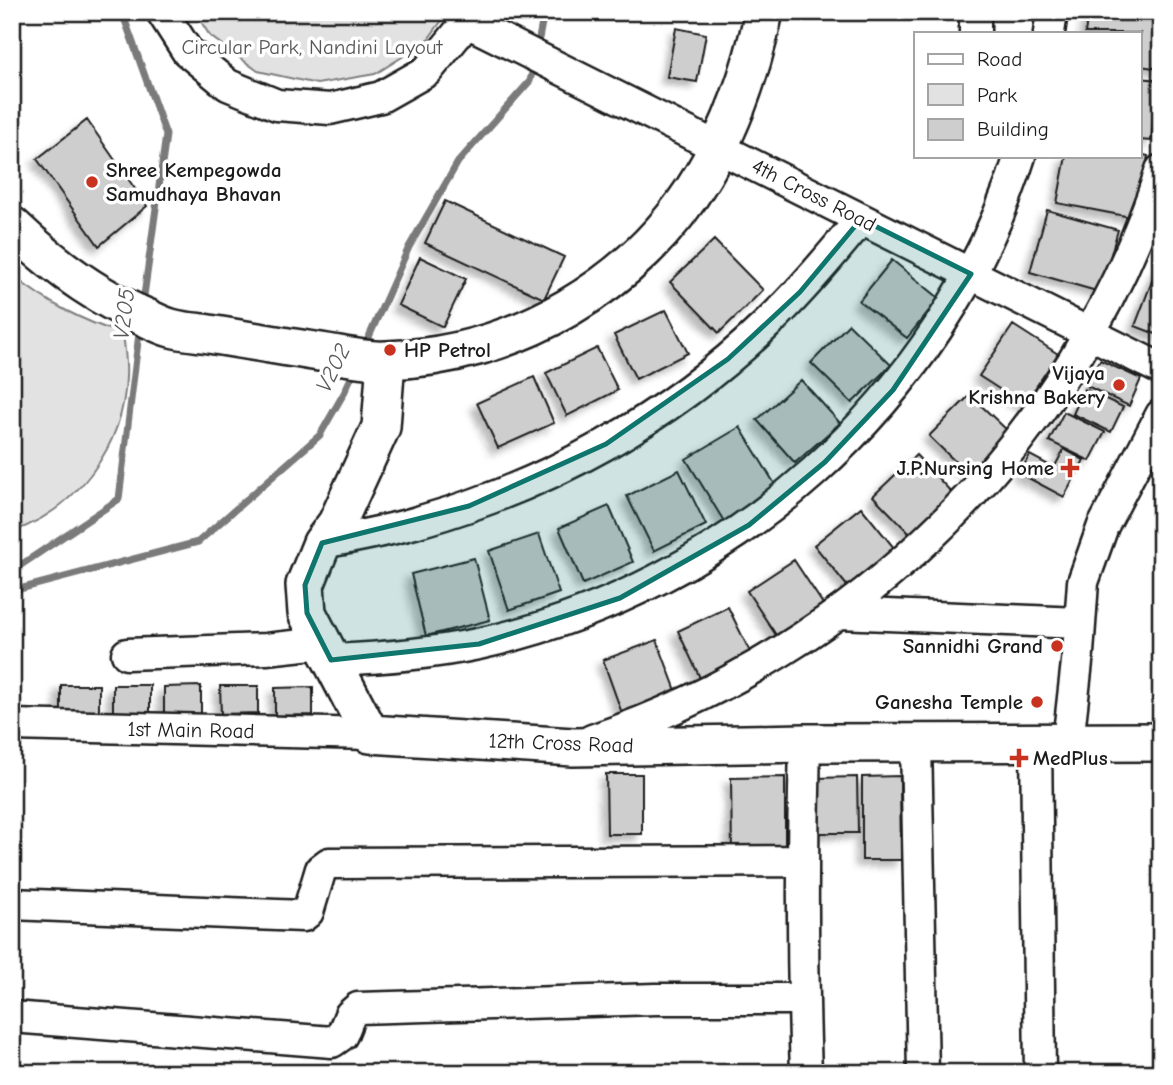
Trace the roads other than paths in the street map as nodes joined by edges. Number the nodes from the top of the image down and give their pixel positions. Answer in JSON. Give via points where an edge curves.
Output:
{"nodes":[{"id":1,"x":162,"y":12,"type":"edge"},
{"id":2,"x":764,"y":12,"type":"edge"},
{"id":3,"x":975,"y":12,"type":"edge"},
{"id":4,"x":1052,"y":12,"type":"edge"},
{"id":5,"x":469,"y":17,"type":"edge"},
{"id":6,"x":975,"y":32,"type":"edge"},
{"id":7,"x":1049,"y":32,"type":"edge"},
{"id":8,"x":718,"y":147,"type":"junction"},
{"id":9,"x":1019,"y":158,"type":"edge"},
{"id":10,"x":1161,"y":170,"type":"edge"},
{"id":11,"x":861,"y":219,"type":"junction"},
{"id":12,"x":12,"y":226,"type":"edge"},
{"id":13,"x":971,"y":274,"type":"junction"},
{"id":14,"x":1089,"y":333,"type":"junction"},
{"id":15,"x":379,"y":360,"type":"junction"},
{"id":16,"x":1161,"y":369,"type":"edge"},
{"id":17,"x":1161,"y":415,"type":"edge"},
{"id":18,"x":322,"y":543,"type":"junction"},
{"id":19,"x":839,"y":613,"type":"junction"},
{"id":20,"x":1080,"y":623,"type":"junction"},
{"id":21,"x":327,"y":651,"type":"junction"},
{"id":22,"x":127,"y":654,"type":"dead end"},
{"id":23,"x":12,"y":725,"type":"edge"},
{"id":24,"x":369,"y":734,"type":"junction"},
{"id":25,"x":1052,"y":742,"type":"junction"},
{"id":26,"x":1161,"y":742,"type":"edge"},
{"id":27,"x":805,"y":743,"type":"junction"},
{"id":28,"x":916,"y":743,"type":"junction"},
{"id":29,"x":573,"y":747,"type":"junction"},
{"id":30,"x":802,"y":861,"type":"junction"},
{"id":31,"x":12,"y":905,"type":"edge"},
{"id":32,"x":803,"y":999,"type":"junction"},
{"id":33,"x":12,"y":1017,"type":"edge"},
{"id":34,"x":806,"y":1073,"type":"edge"},
{"id":35,"x":923,"y":1073,"type":"edge"},
{"id":36,"x":1040,"y":1073,"type":"edge"}],
"edges":[{"from":1,"to":5,"type":"street","via":[[187,51],[228,85],[277,105],[330,109],[381,97],[427,71]]},
{"from":2,"to":8,"type":"main road","via":[[747,76]]},
{"from":3,"to":6,"type":"street"},
{"from":4,"to":7,"type":"street"},
{"from":5,"to":8,"type":"street","name":"4th Cross Road","via":[[516,46]]},
{"from":8,"to":11,"type":"street","name":"4th Cross Road"},
{"from":8,"to":15,"type":"main road","via":[[664,229],[590,294],[493,342],[422,358]]},
{"from":9,"to":13,"type":"street"},
{"from":10,"to":14,"type":"street","via":[[1135,239]]},
{"from":11,"to":13,"type":"street","name":"4th Cross Road"},
{"from":11,"to":18,"type":"street","via":[[800,292],[728,359],[606,444],[469,506],[421,522]]},
{"from":12,"to":15,"type":"main road","via":[[62,270],[96,292],[171,328]]},
{"from":13,"to":14,"type":"street","name":"4th Cross Road"},
{"from":13,"to":21,"type":"street","via":[[922,351],[860,427],[788,495],[707,552],[620,598],[479,644],[380,658]]},
{"from":14,"to":16,"type":"street","name":"4th Cross Road"},
{"from":14,"to":19,"type":"street","via":[[1027,429],[992,473],[913,554]]},
{"from":15,"to":18,"type":"main road","via":[[381,427],[337,523]]},
{"from":17,"to":20,"type":"street","via":[[1103,526],[1083,582]]},
{"from":18,"to":21,"type":"main road","via":[[305,585],[307,613]]},
{"from":19,"to":20,"type":"street"},
{"from":19,"to":29,"type":"street","via":[[729,682],[627,729]]},
{"from":20,"to":25,"type":"street"},
{"from":21,"to":22,"type":"street"},
{"from":21,"to":24,"type":"main road"},
{"from":23,"to":24,"type":"street","name":"1st Main Road"},
{"from":24,"to":29,"type":"main road","name":"12th Cross Road"},
{"from":25,"to":26,"type":"main road","name":"12th Cross Road"},
{"from":25,"to":28,"type":"main road","name":"12th Cross Road"},
{"from":25,"to":36,"type":"street"},
{"from":27,"to":28,"type":"main road","name":"12th Cross Road"},
{"from":27,"to":29,"type":"main road","name":"12th Cross Road"},
{"from":27,"to":30,"type":"street"},
{"from":28,"to":35,"type":"street"},
{"from":30,"to":31,"type":"street","via":[[329,863],[321,869],[303,916]]},
{"from":30,"to":32,"type":"street"},
{"from":32,"to":33,"type":"street","via":[[358,1008],[342,1035],[332,1042]]},
{"from":32,"to":34,"type":"street"}]}
